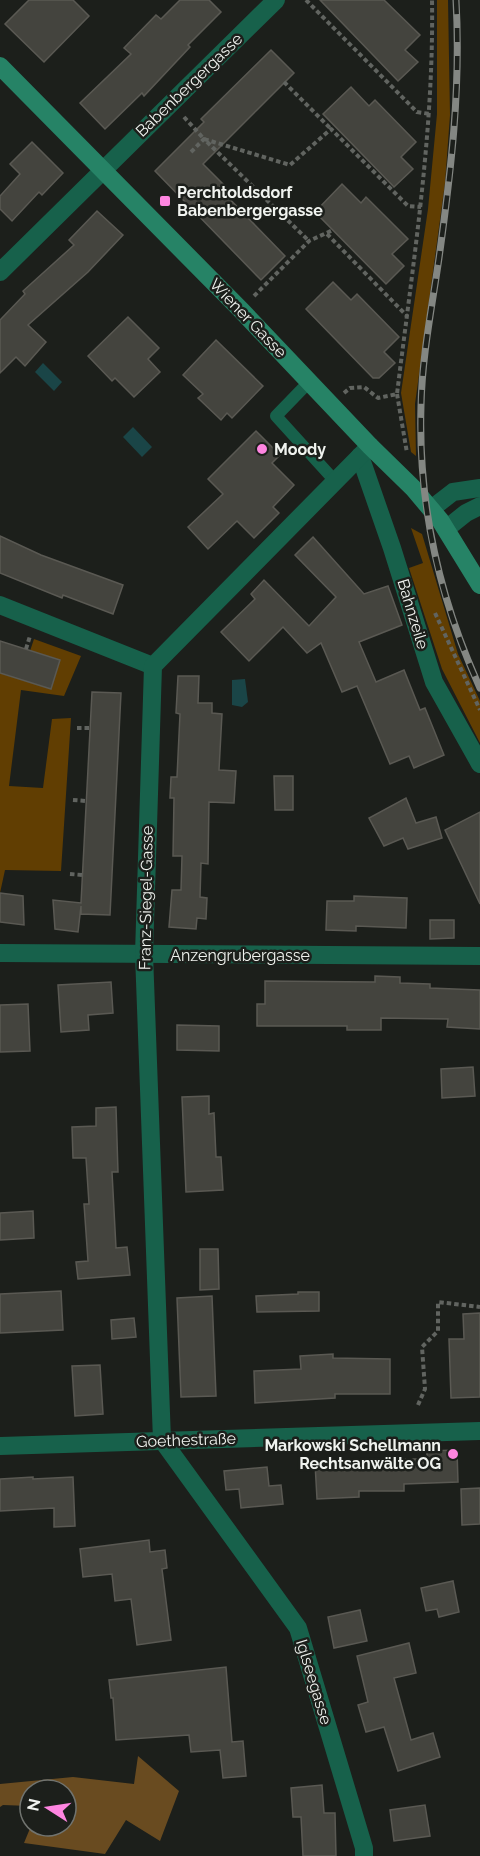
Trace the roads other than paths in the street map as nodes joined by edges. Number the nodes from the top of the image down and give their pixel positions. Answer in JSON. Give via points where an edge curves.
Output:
{"nodes":[{"id":1,"x":276,"y":0,"type":"edge"},
{"id":2,"x":0,"y":66,"type":"edge"},
{"id":3,"x":103,"y":170,"type":"junction"},
{"id":4,"x":0,"y":272,"type":"edge"},
{"id":5,"x":309,"y":382,"type":"junction"},
{"id":6,"x":365,"y":451,"type":"junction"},
{"id":7,"x":335,"y":481,"type":"junction"},
{"id":8,"x":480,"y":488,"type":"edge"},
{"id":9,"x":480,"y":506,"type":"edge"},
{"id":10,"x":431,"y":509,"type":"junction"},
{"id":11,"x":446,"y":529,"type":"junction"},
{"id":12,"x":480,"y":585,"type":"edge"},
{"id":13,"x":0,"y":605,"type":"edge"},
{"id":14,"x":153,"y":666,"type":"junction"},
{"id":15,"x":480,"y":764,"type":"edge"},
{"id":16,"x":0,"y":953,"type":"edge"},
{"id":17,"x":144,"y":954,"type":"junction"},
{"id":18,"x":480,"y":956,"type":"edge"},
{"id":19,"x":480,"y":1431,"type":"edge"},
{"id":20,"x":162,"y":1440,"type":"junction"},
{"id":21,"x":0,"y":1446,"type":"edge"},
{"id":22,"x":364,"y":1856,"type":"edge"}],
"edges":[{"from":1,"to":3,"type":"street","name":"Babenbergergasse"},
{"from":2,"to":3,"type":"main road","name":"Wiener Gasse"},
{"from":3,"to":4,"type":"street","name":"Babenbergergasse"},
{"from":3,"to":5,"type":"main road","name":"Wiener Gasse"},
{"from":5,"to":6,"type":"main road","name":"Wiener Gasse"},
{"from":5,"to":7,"type":"lane","via":[[276,416]]},
{"from":6,"to":7,"type":"street"},
{"from":6,"to":10,"type":"main road","name":"Wiener Gasse","via":[[399,473]]},
{"from":6,"to":15,"type":"street","name":"Bahnzeile","via":[[434,682]]},
{"from":7,"to":14,"type":"street"},
{"from":8,"to":10,"type":"street","via":[[453,492]]},
{"from":9,"to":11,"type":"street"},
{"from":10,"to":11,"type":"main road","name":"Wiener Gasse"},
{"from":11,"to":12,"type":"main road","name":"Wiener Gasse"},
{"from":13,"to":14,"type":"street"},
{"from":14,"to":17,"type":"street","name":"Franz-Siegel-Gasse"},
{"from":16,"to":17,"type":"street","name":"Anzengrubergasse"},
{"from":17,"to":18,"type":"street","name":"Anzengrubergasse"},
{"from":17,"to":20,"type":"street","name":"Franz-Siegel-Gasse"},
{"from":19,"to":20,"type":"street","name":"Goethestraße"},
{"from":20,"to":21,"type":"street","name":"Goethestraße"},
{"from":20,"to":22,"type":"street","name":"Iglseegasse","via":[[298,1628]]}]}
